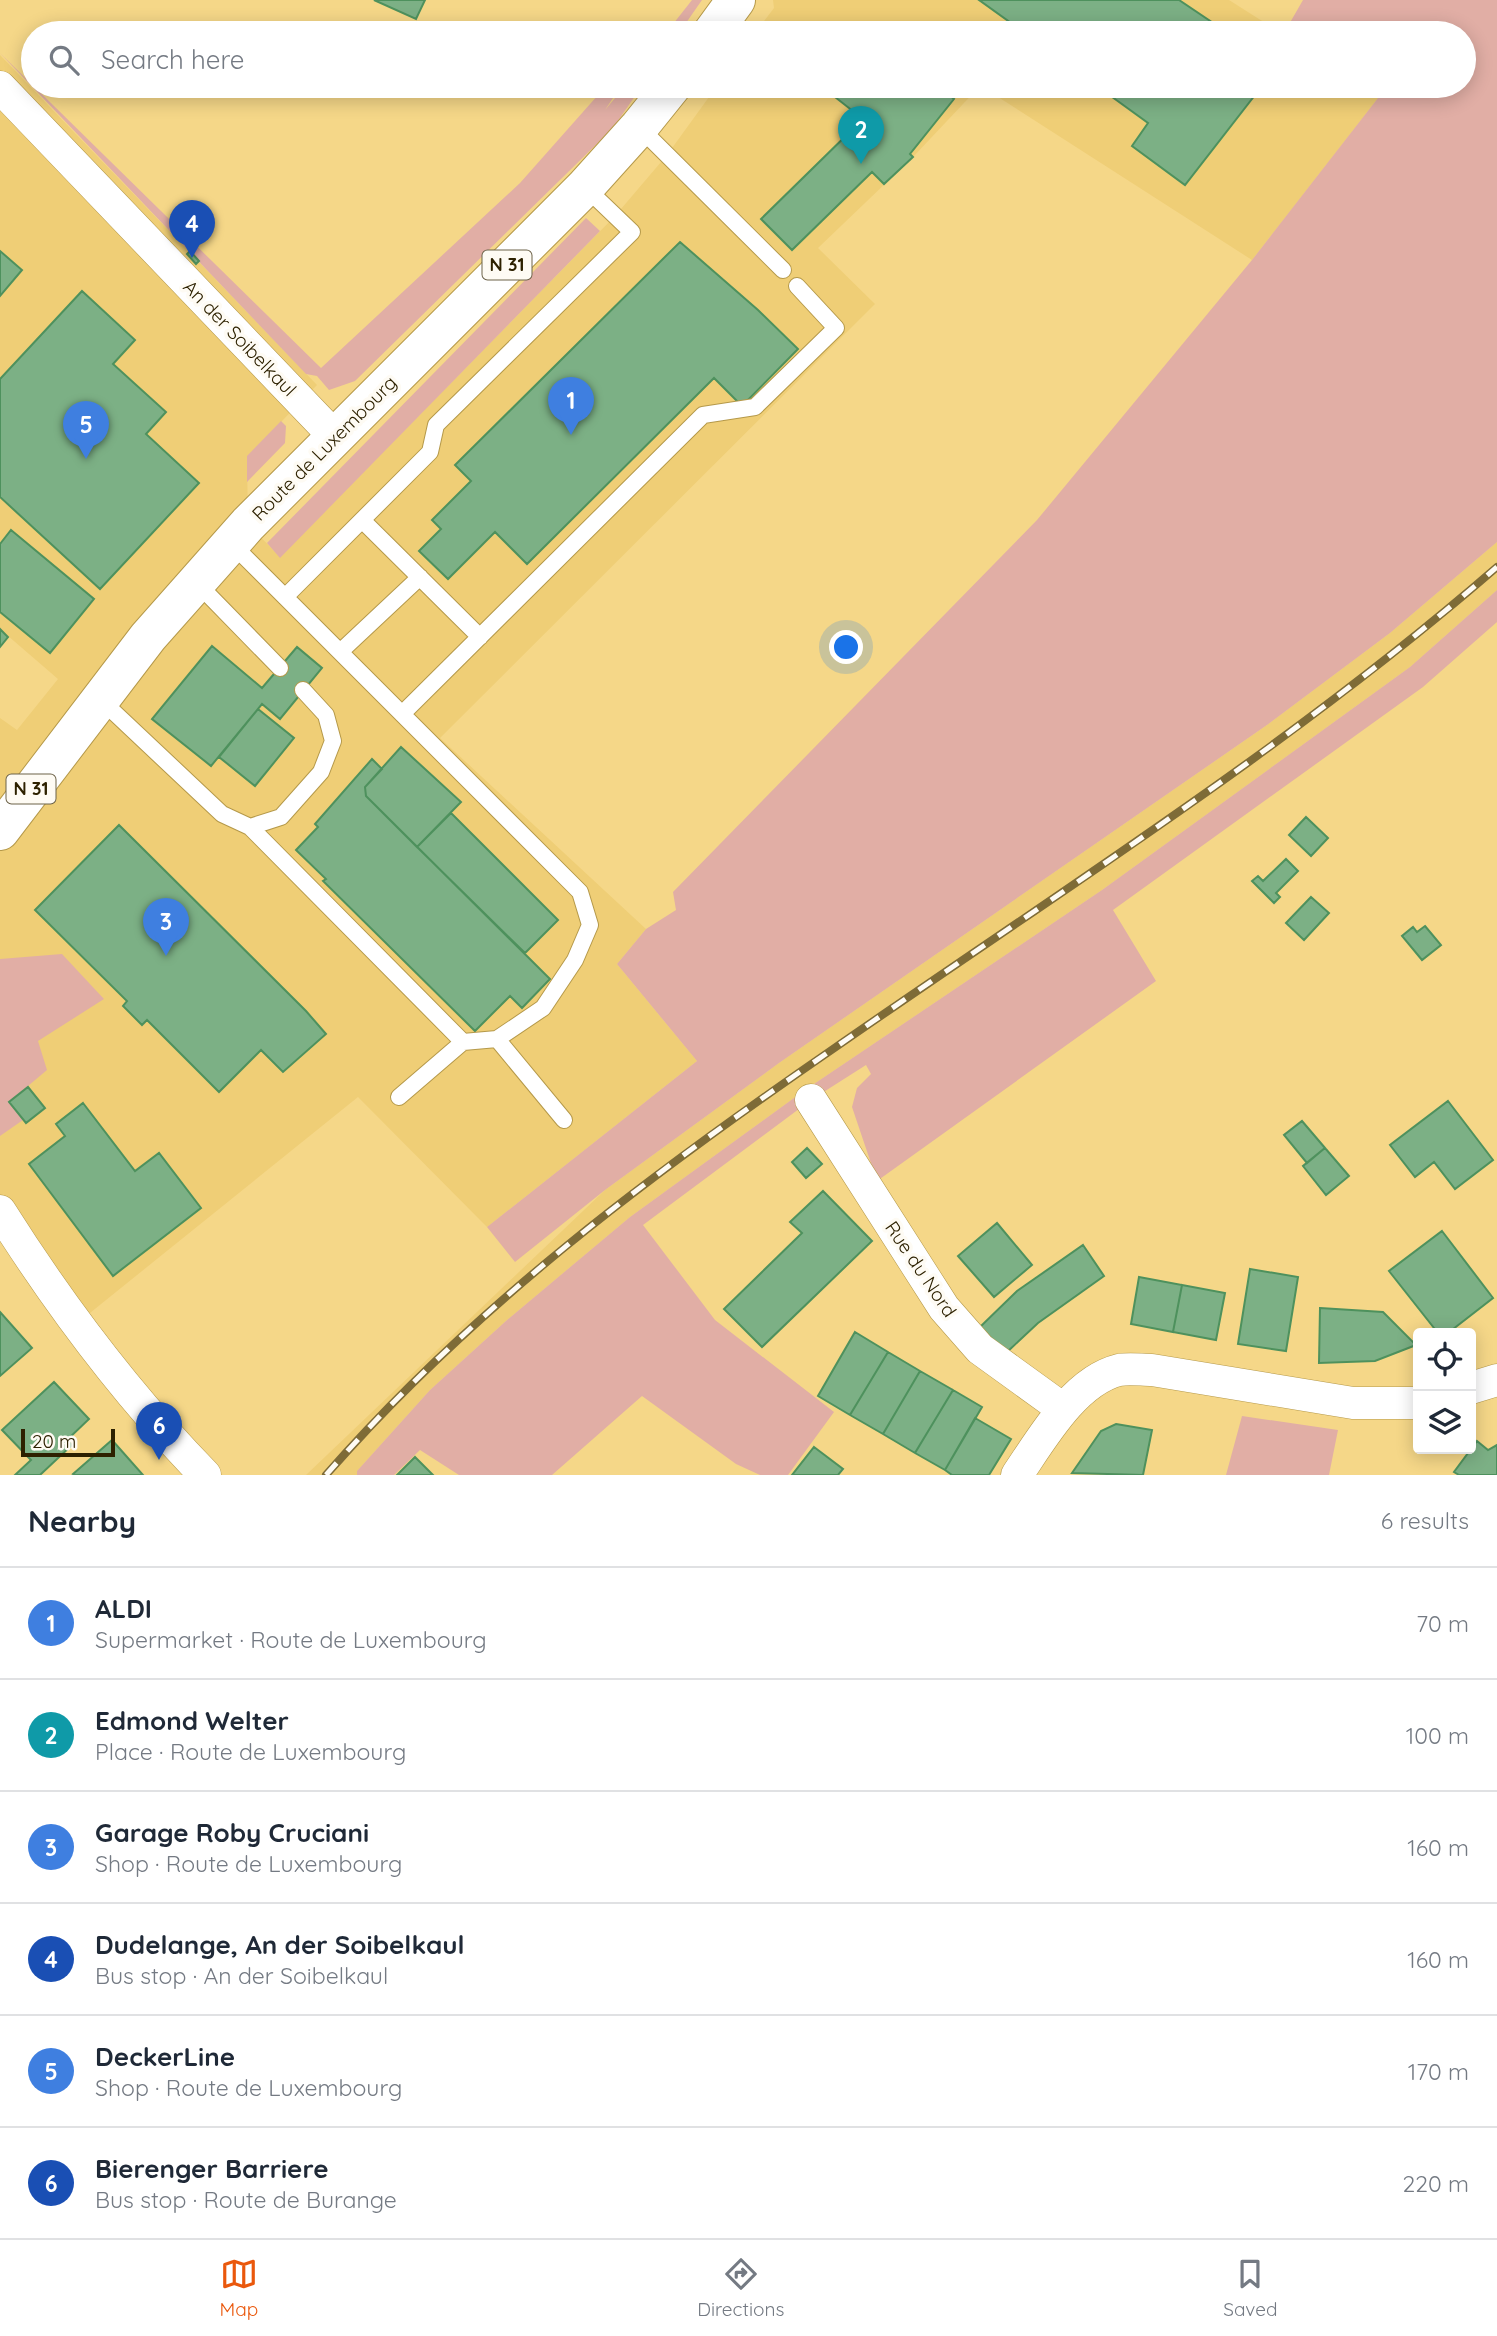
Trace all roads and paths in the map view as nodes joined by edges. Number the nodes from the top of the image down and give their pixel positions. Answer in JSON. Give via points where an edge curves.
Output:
{"nodes":[{"id":1,"x":736,"y":0,"type":"edge"},
{"id":2,"x":721,"y":21,"type":"edge"},
{"id":3,"x":0,"y":87,"type":"edge"},
{"id":4,"x":662,"y":98,"type":"edge"},
{"id":5,"x":639,"y":127,"type":"junction"},
{"id":6,"x":584,"y":187,"type":"junction"},
{"id":7,"x":783,"y":270,"type":"dead end"},
{"id":8,"x":797,"y":286,"type":"dead end"},
{"id":9,"x":335,"y":437,"type":"junction"},
{"id":10,"x":362,"y":520,"type":"junction"},
{"id":11,"x":231,"y":543,"type":"junction"},
{"id":12,"x":420,"y":577,"type":"junction"},
{"id":13,"x":196,"y":582,"type":"junction"},
{"id":14,"x":285,"y":597,"type":"junction"},
{"id":15,"x":480,"y":637,"type":"junction"},
{"id":16,"x":340,"y":652,"type":"junction"},
{"id":17,"x":280,"y":667,"type":"dead end"},
{"id":18,"x":303,"y":690,"type":"dead end"},
{"id":19,"x":99,"y":698,"type":"junction"},
{"id":20,"x":402,"y":714,"type":"junction"},
{"id":21,"x":250,"y":827,"type":"junction"},
{"id":22,"x":0,"y":831,"type":"edge"},
{"id":23,"x":497,"y":1039,"type":"junction"},
{"id":24,"x":463,"y":1042,"type":"junction"},
{"id":25,"x":399,"y":1097,"type":"dead end"},
{"id":26,"x":811,"y":1100,"type":"dead end"},
{"id":27,"x":564,"y":1120,"type":"dead end"},
{"id":28,"x":0,"y":1211,"type":"edge"},
{"id":29,"x":1497,"y":1380,"type":"edge"},
{"id":30,"x":1476,"y":1386,"type":"edge"},
{"id":31,"x":1413,"y":1403,"type":"edge"},
{"id":32,"x":1063,"y":1409,"type":"junction"},
{"id":33,"x":205,"y":1475,"type":"edge"},
{"id":34,"x":1017,"y":1475,"type":"edge"}],
"edges":[{"from":1,"to":2,"type":"main road"},
{"from":3,"to":9,"type":"street","name":"An der Soibelkaul"},
{"from":4,"to":5,"type":"main road","name":"Route de Luxembourg","number":"N 31"},
{"from":5,"to":6,"type":"main road","name":"Route de Luxembourg","number":"N 31"},
{"from":5,"to":7,"type":"lane"},
{"from":6,"to":9,"type":"main road","name":"Route de Luxembourg","number":"N 31"},
{"from":6,"to":10,"type":"lane","via":[[632,232],[436,425],[430,452]]},
{"from":8,"to":15,"type":"lane","via":[[836,328],[755,407],[703,415]]},
{"from":9,"to":11,"type":"main road","name":"Route de Luxembourg","number":"N 31"},
{"from":10,"to":12,"type":"lane"},
{"from":10,"to":14,"type":"lane"},
{"from":11,"to":13,"type":"main road","name":"Route de Luxembourg","number":"N 31"},
{"from":11,"to":14,"type":"lane"},
{"from":12,"to":15,"type":"lane"},
{"from":12,"to":16,"type":"lane"},
{"from":13,"to":17,"type":"lane"},
{"from":13,"to":19,"type":"main road","name":"Route de Luxembourg","number":"N 31"},
{"from":14,"to":16,"type":"lane"},
{"from":15,"to":20,"type":"lane"},
{"from":16,"to":20,"type":"lane"},
{"from":18,"to":21,"type":"lane","via":[[326,715],[333,741],[321,772],[281,817]]},
{"from":19,"to":21,"type":"lane","via":[[222,814]]},
{"from":19,"to":22,"type":"main road","name":"Route de Luxembourg","number":"N 31"},
{"from":20,"to":23,"type":"lane","via":[[580,892],[590,925],[575,961],[542,1008]]},
{"from":21,"to":24,"type":"lane"},
{"from":23,"to":24,"type":"lane"},
{"from":23,"to":27,"type":"lane"},
{"from":24,"to":25,"type":"lane"},
{"from":26,"to":32,"type":"street","name":"Rue du Nord","via":[[944,1308],[979,1349]]},
{"from":28,"to":33,"type":"street","via":[[75,1325]]},
{"from":29,"to":30,"type":"street"},
{"from":31,"to":32,"type":"street","via":[[1353,1403],[1152,1370],[1119,1370],[1090,1384]]},
{"from":32,"to":34,"type":"street"}]}
